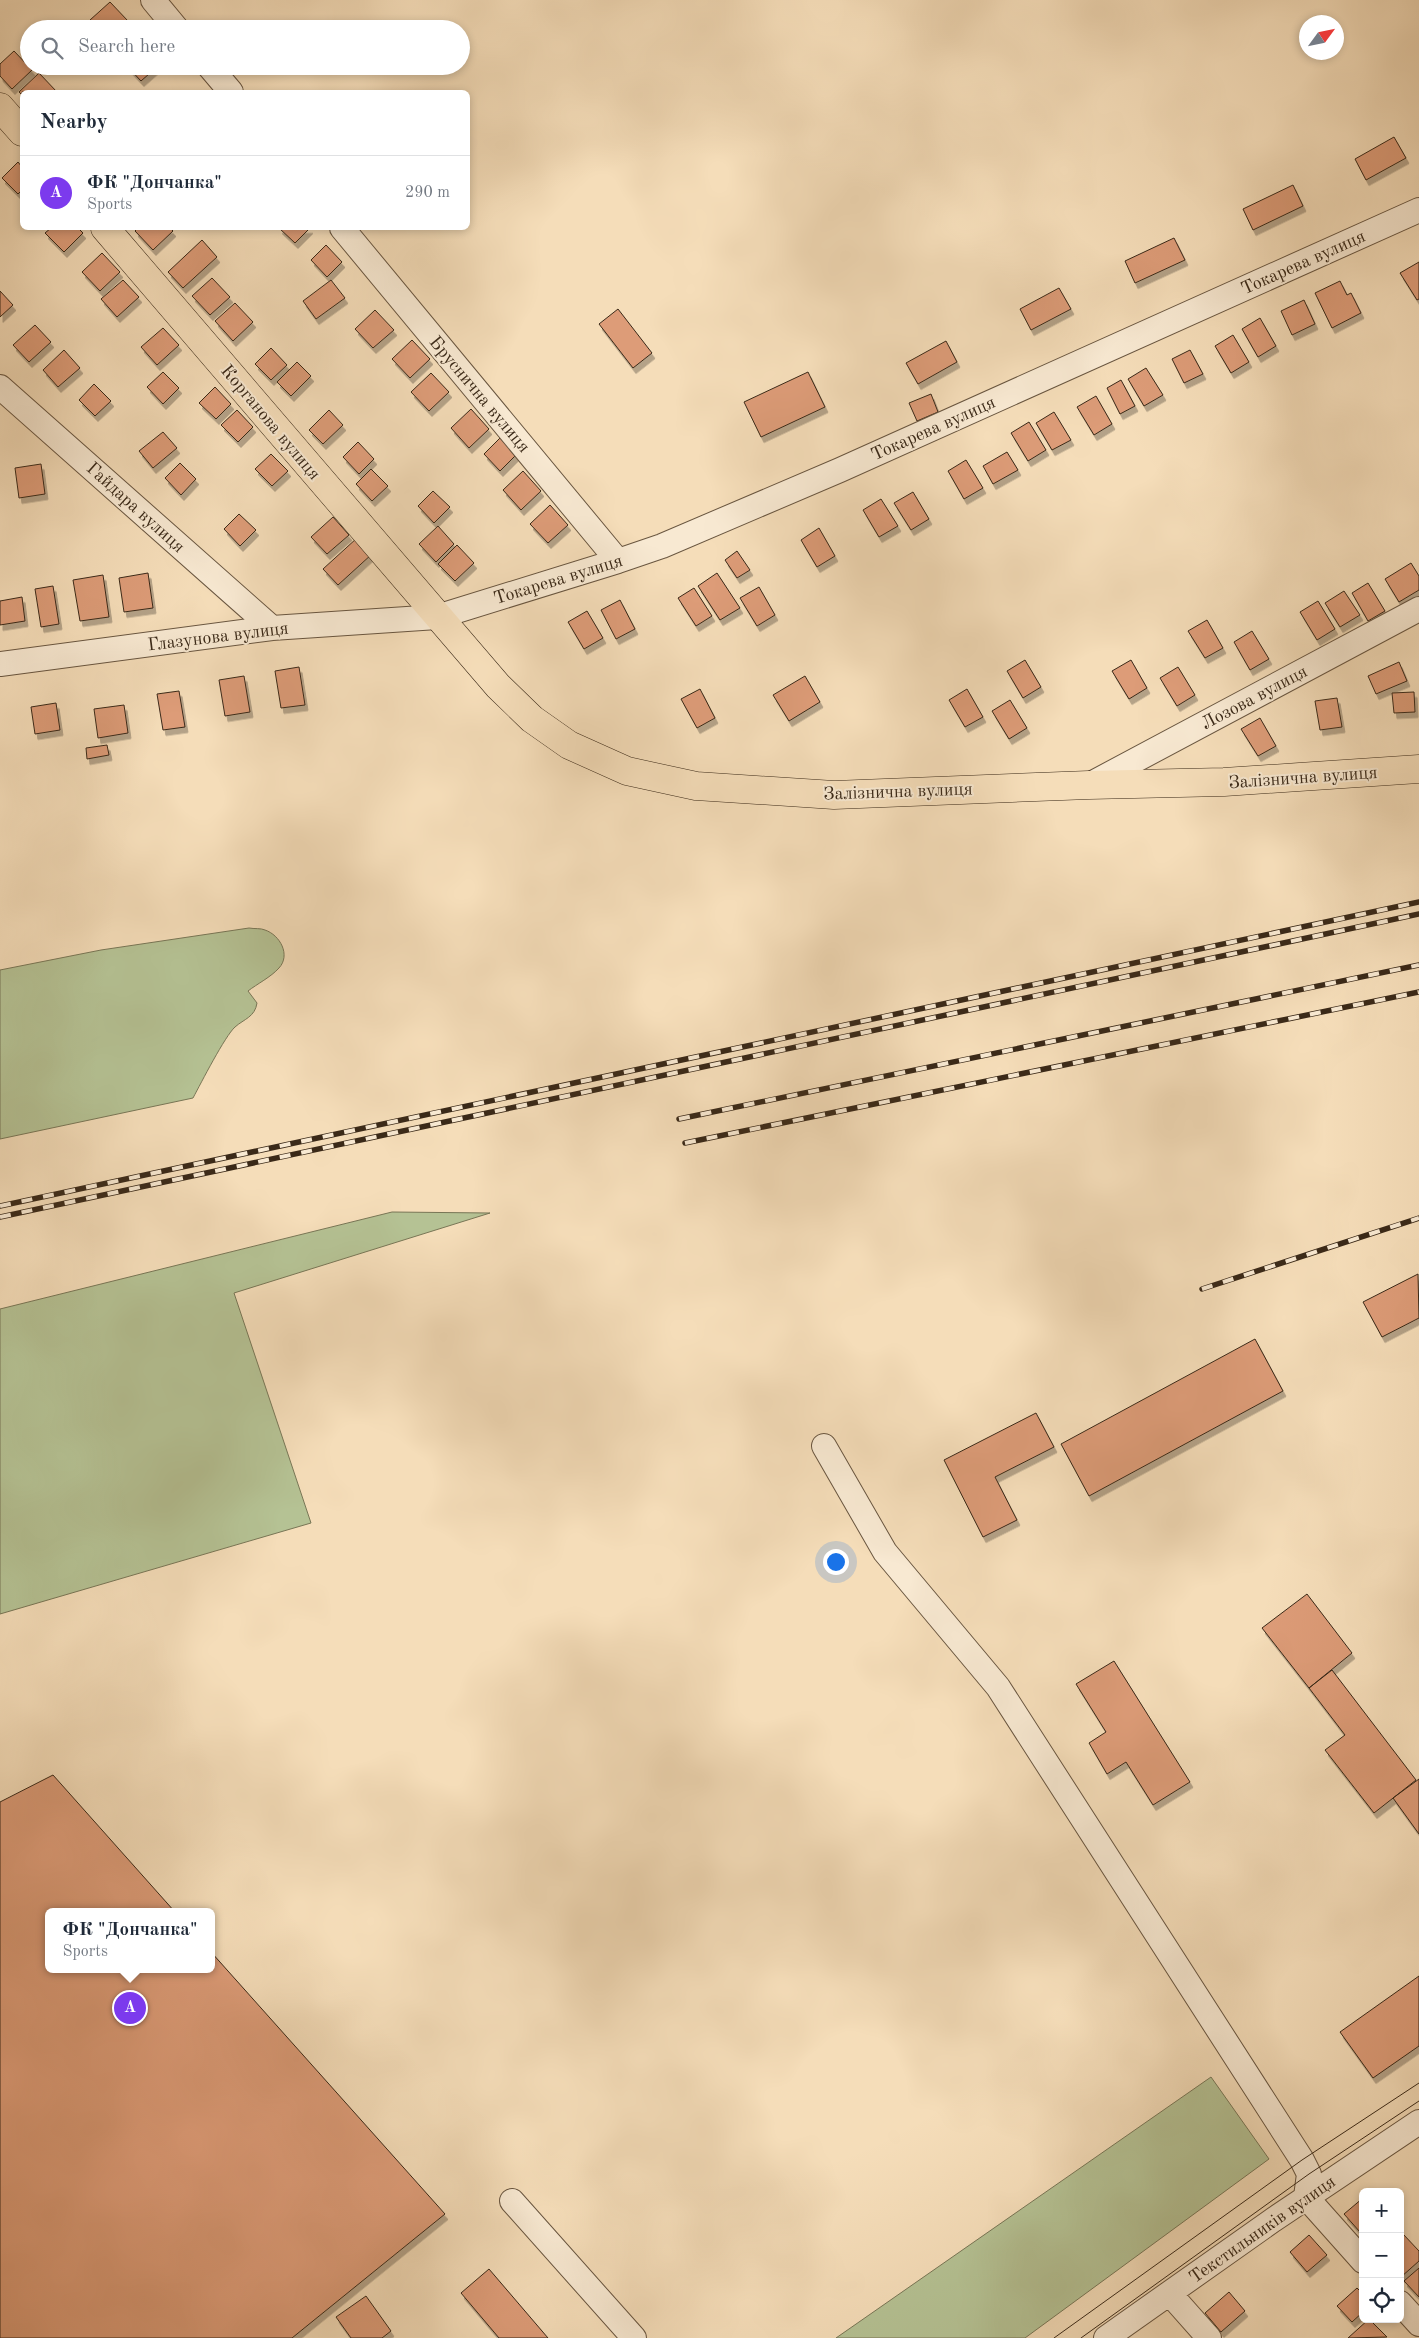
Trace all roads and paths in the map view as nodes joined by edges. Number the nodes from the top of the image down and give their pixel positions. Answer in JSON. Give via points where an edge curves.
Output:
{"nodes":[{"id":1,"x":153,"y":0,"type":"edge"},
{"id":2,"x":170,"y":20,"type":"edge"},
{"id":3,"x":217,"y":75,"type":"edge"},
{"id":4,"x":229,"y":90,"type":"edge"},
{"id":5,"x":0,"y":107,"type":"edge"},
{"id":6,"x":20,"y":130,"type":"edge"},
{"id":7,"x":1419,"y":210,"type":"edge"},
{"id":8,"x":107,"y":230,"type":"edge"},
{"id":9,"x":344,"y":230,"type":"edge"},
{"id":10,"x":0,"y":387,"type":"edge"},
{"id":11,"x":618,"y":561,"type":"junction"},
{"id":12,"x":1419,"y":609,"type":"edge"},
{"id":13,"x":437,"y":617,"type":"junction"},
{"id":14,"x":272,"y":628,"type":"junction"},
{"id":15,"x":0,"y":664,"type":"edge"},
{"id":16,"x":1419,"y":769,"type":"edge"},
{"id":17,"x":1089,"y":785,"type":"junction"},
{"id":18,"x":824,"y":1446,"type":"dead end"},
{"id":19,"x":1419,"y":2122,"type":"edge"},
{"id":20,"x":1306,"y":2197,"type":"junction"},
{"id":21,"x":512,"y":2201,"type":"dead end"},
{"id":22,"x":1359,"y":2257,"type":"edge"},
{"id":23,"x":1170,"y":2294,"type":"junction"},
{"id":24,"x":1404,"y":2307,"type":"edge"},
{"id":25,"x":1419,"y":2324,"type":"edge"},
{"id":26,"x":634,"y":2338,"type":"edge"},
{"id":27,"x":1106,"y":2338,"type":"edge"},
{"id":28,"x":1209,"y":2338,"type":"edge"}],
"edges":[{"from":1,"to":2,"type":"street"},
{"from":3,"to":4,"type":"street"},
{"from":5,"to":6,"type":"main road"},
{"from":7,"to":11,"type":"street","name":"Токарева вулиця","via":[[840,470],[662,546]]},
{"from":8,"to":13,"type":"main road","name":"Корганова вулиця"},
{"from":9,"to":11,"type":"street","name":"Бруснична вулиця"},
{"from":10,"to":14,"type":"street","name":"Гайдара вулиця"},
{"from":11,"to":13,"type":"street","name":"Токарева вулиця"},
{"from":12,"to":17,"type":"street","name":"Лозова вулиця"},
{"from":13,"to":14,"type":"street","name":"Глазунова вулиця"},
{"from":13,"to":17,"type":"main road","name":"Залізнична вулиця","via":[[532,719],[568,745],[627,771],[696,786],[834,795]]},
{"from":14,"to":15,"type":"street","name":"Глазунова вулиця"},
{"from":16,"to":17,"type":"main road","name":"Залізнична вулиця","via":[[1224,782]]},
{"from":18,"to":20,"type":"street","via":[[885,1552],[998,1687],[1302,2160],[1309,2174]]},
{"from":19,"to":20,"type":"street","name":"Текстильників вулиця"},
{"from":20,"to":22,"type":"street"},
{"from":20,"to":23,"type":"street","name":"Текстильників вулиця"},
{"from":21,"to":26,"type":"street"},
{"from":23,"to":27,"type":"street","name":"Текстильників вулиця"},
{"from":23,"to":28,"type":"street"},
{"from":24,"to":25,"type":"street"}]}
